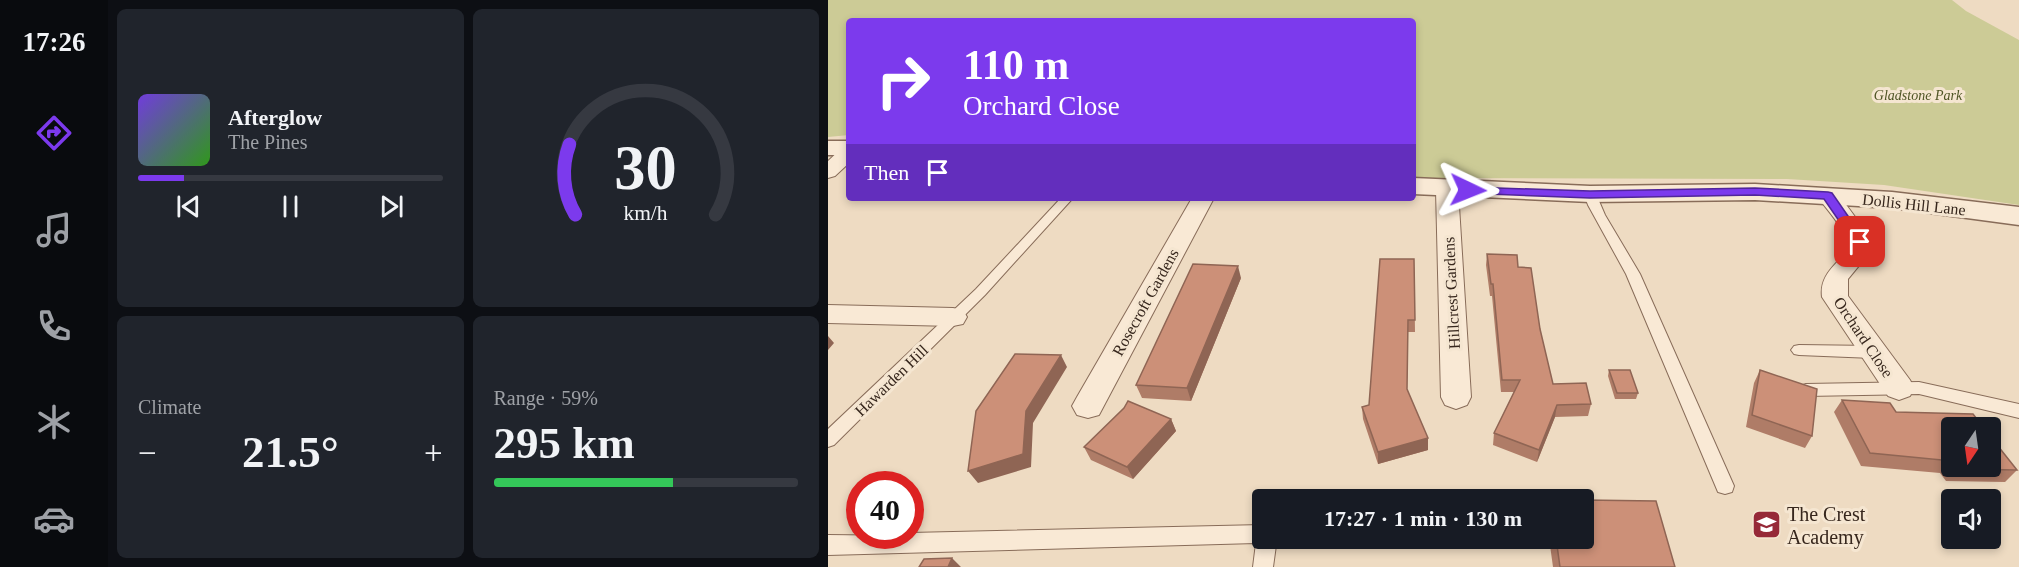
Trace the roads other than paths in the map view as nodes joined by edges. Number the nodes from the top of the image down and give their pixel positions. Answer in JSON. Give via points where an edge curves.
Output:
{"nodes":[{"id":1,"x":828,"y":148,"type":"edge"},
{"id":2,"x":846,"y":150,"type":"edge"},
{"id":3,"x":846,"y":153,"type":"edge"},
{"id":4,"x":828,"y":172,"type":"edge"},
{"id":5,"x":1416,"y":186,"type":"edge"},
{"id":6,"x":1447,"y":190,"type":"junction"},
{"id":7,"x":1590,"y":194,"type":"junction"},
{"id":8,"x":1828,"y":196,"type":"junction"},
{"id":9,"x":1064,"y":201,"type":"edge"},
{"id":10,"x":1201,"y":201,"type":"edge"},
{"id":11,"x":2019,"y":216,"type":"edge"},
{"id":12,"x":828,"y":314,"type":"edge"},
{"id":13,"x":953,"y":318,"type":"junction"},
{"id":14,"x":1799,"y":350,"type":"dead end"},
{"id":15,"x":1873,"y":352,"type":"junction"},
{"id":16,"x":1899,"y":388,"type":"junction"},
{"id":17,"x":1806,"y":390,"type":"edge"},
{"id":18,"x":1456,"y":397,"type":"dead end"},
{"id":19,"x":1088,"y":406,"type":"dead end"},
{"id":20,"x":2019,"y":411,"type":"edge"},
{"id":21,"x":828,"y":441,"type":"edge"},
{"id":22,"x":1725,"y":486,"type":"dead end"},
{"id":23,"x":1252,"y":534,"type":"edge"},
{"id":24,"x":828,"y":545,"type":"edge"},
{"id":25,"x":1265,"y":549,"type":"edge"},
{"id":26,"x":1263,"y":567,"type":"edge"}],
"edges":[{"from":1,"to":2,"type":"street"},
{"from":3,"to":4,"type":"street"},
{"from":5,"to":6,"type":"street","name":"Dollis Hill Lane"},
{"from":6,"to":7,"type":"street","name":"Dollis Hill Lane"},
{"from":6,"to":18,"type":"street","name":"Hillcrest Gardens"},
{"from":7,"to":8,"type":"street","name":"Dollis Hill Lane","via":[[1755,192]]},
{"from":7,"to":22,"type":"lane","via":[[1606,232],[1633,274]]},
{"from":8,"to":11,"type":"street","name":"Dollis Hill Lane"},
{"from":8,"to":15,"type":"street","name":"Orchard Close","via":[[1860,242],[1859,251],[1834,279],[1832,287]]},
{"from":9,"to":13,"type":"lane","name":"Hawarden Hill"},
{"from":10,"to":19,"type":"street","name":"Rosecroft Gardens"},
{"from":12,"to":13,"type":"street","name":"Hawarden Hill"},
{"from":13,"to":21,"type":"lane","name":"Hawarden Hill"},
{"from":14,"to":15,"type":"lane"},
{"from":15,"to":16,"type":"street","name":"Orchard Close"},
{"from":16,"to":17,"type":"lane"},
{"from":16,"to":20,"type":"lane","via":[[1919,388]]},
{"from":23,"to":24,"type":"lane"},
{"from":25,"to":26,"type":"lane"}]}
